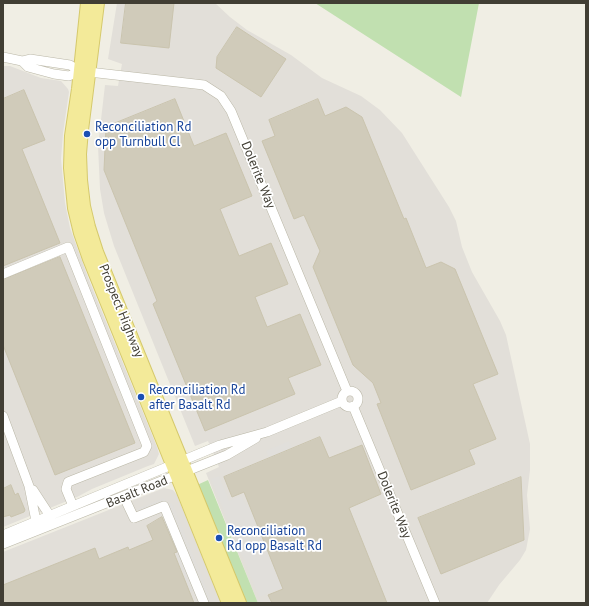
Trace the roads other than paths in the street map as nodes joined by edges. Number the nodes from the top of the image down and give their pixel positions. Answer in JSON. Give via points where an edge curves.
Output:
{"nodes":[{"id":1,"x":87,"y":3,"type":"edge"},
{"id":2,"x":98,"y":3,"type":"edge"},
{"id":3,"x":3,"y":57,"type":"edge"},
{"id":4,"x":85,"y":71,"type":"junction"},
{"id":5,"x":3,"y":274,"type":"edge"},
{"id":6,"x":347,"y":391,"type":"junction"},
{"id":7,"x":342,"y":401,"type":"junction"},
{"id":8,"x":353,"y":406,"type":"junction"},
{"id":9,"x":3,"y":416,"type":"edge"},
{"id":10,"x":179,"y":468,"type":"junction"},
{"id":11,"x":30,"y":486,"type":"junction"},
{"id":12,"x":124,"y":497,"type":"junction"},
{"id":13,"x":73,"y":506,"type":"junction"},
{"id":14,"x":43,"y":521,"type":"junction"},
{"id":15,"x":3,"y":535,"type":"edge"},
{"id":16,"x":3,"y":544,"type":"edge"},
{"id":17,"x":204,"y":603,"type":"edge"},
{"id":18,"x":228,"y":603,"type":"edge"},
{"id":19,"x":240,"y":603,"type":"edge"},
{"id":20,"x":435,"y":603,"type":"edge"}],
"edges":[{"from":1,"to":4,"type":"main road","name":"Prospect Highway"},
{"from":2,"to":4,"type":"main road","name":"Prospect Highway"},
{"from":3,"to":4,"type":"street","name":"Dolerite Way","via":[[22,61],[28,67],[54,74],[69,76]]},
{"from":4,"to":6,"type":"street","name":"Dolerite Way","via":[[204,85],[221,96],[231,111]]},
{"from":4,"to":10,"type":"main road","name":"Prospect Highway","via":[[71,136],[70,161],[77,220],[89,259]]},
{"from":5,"to":13,"type":"street","via":[[68,247],[147,446],[144,452],[68,482],[66,489]]},
{"from":6,"to":7,"type":"street","via":[[343,394]]},
{"from":6,"to":8,"type":"street","via":[[352,391],[357,397],[357,402]]},
{"from":7,"to":8,"type":"street","via":[[348,406]]},
{"from":7,"to":10,"type":"street","name":"Basalt Road","via":[[268,432],[220,444]]},
{"from":8,"to":20,"type":"street","name":"Dolerite Way"},
{"from":9,"to":11,"type":"street"},
{"from":10,"to":12,"type":"street","name":"Basalt Road"},
{"from":10,"to":13,"type":"street","name":"Basalt Road","via":[[92,497]]},
{"from":10,"to":18,"type":"main road","name":"Prospect Highway"},
{"from":10,"to":19,"type":"main road","name":"Prospect Highway"},
{"from":11,"to":14,"type":"street"},
{"from":11,"to":14,"type":"street"},
{"from":12,"to":14,"type":"street","name":"Basalt Road"},
{"from":12,"to":17,"type":"street","via":[[134,518],[164,506]]},
{"from":13,"to":14,"type":"street","name":"Basalt Road"},
{"from":14,"to":15,"type":"street","name":"Basalt Road"},
{"from":14,"to":16,"type":"street","name":"Basalt Road"}]}
